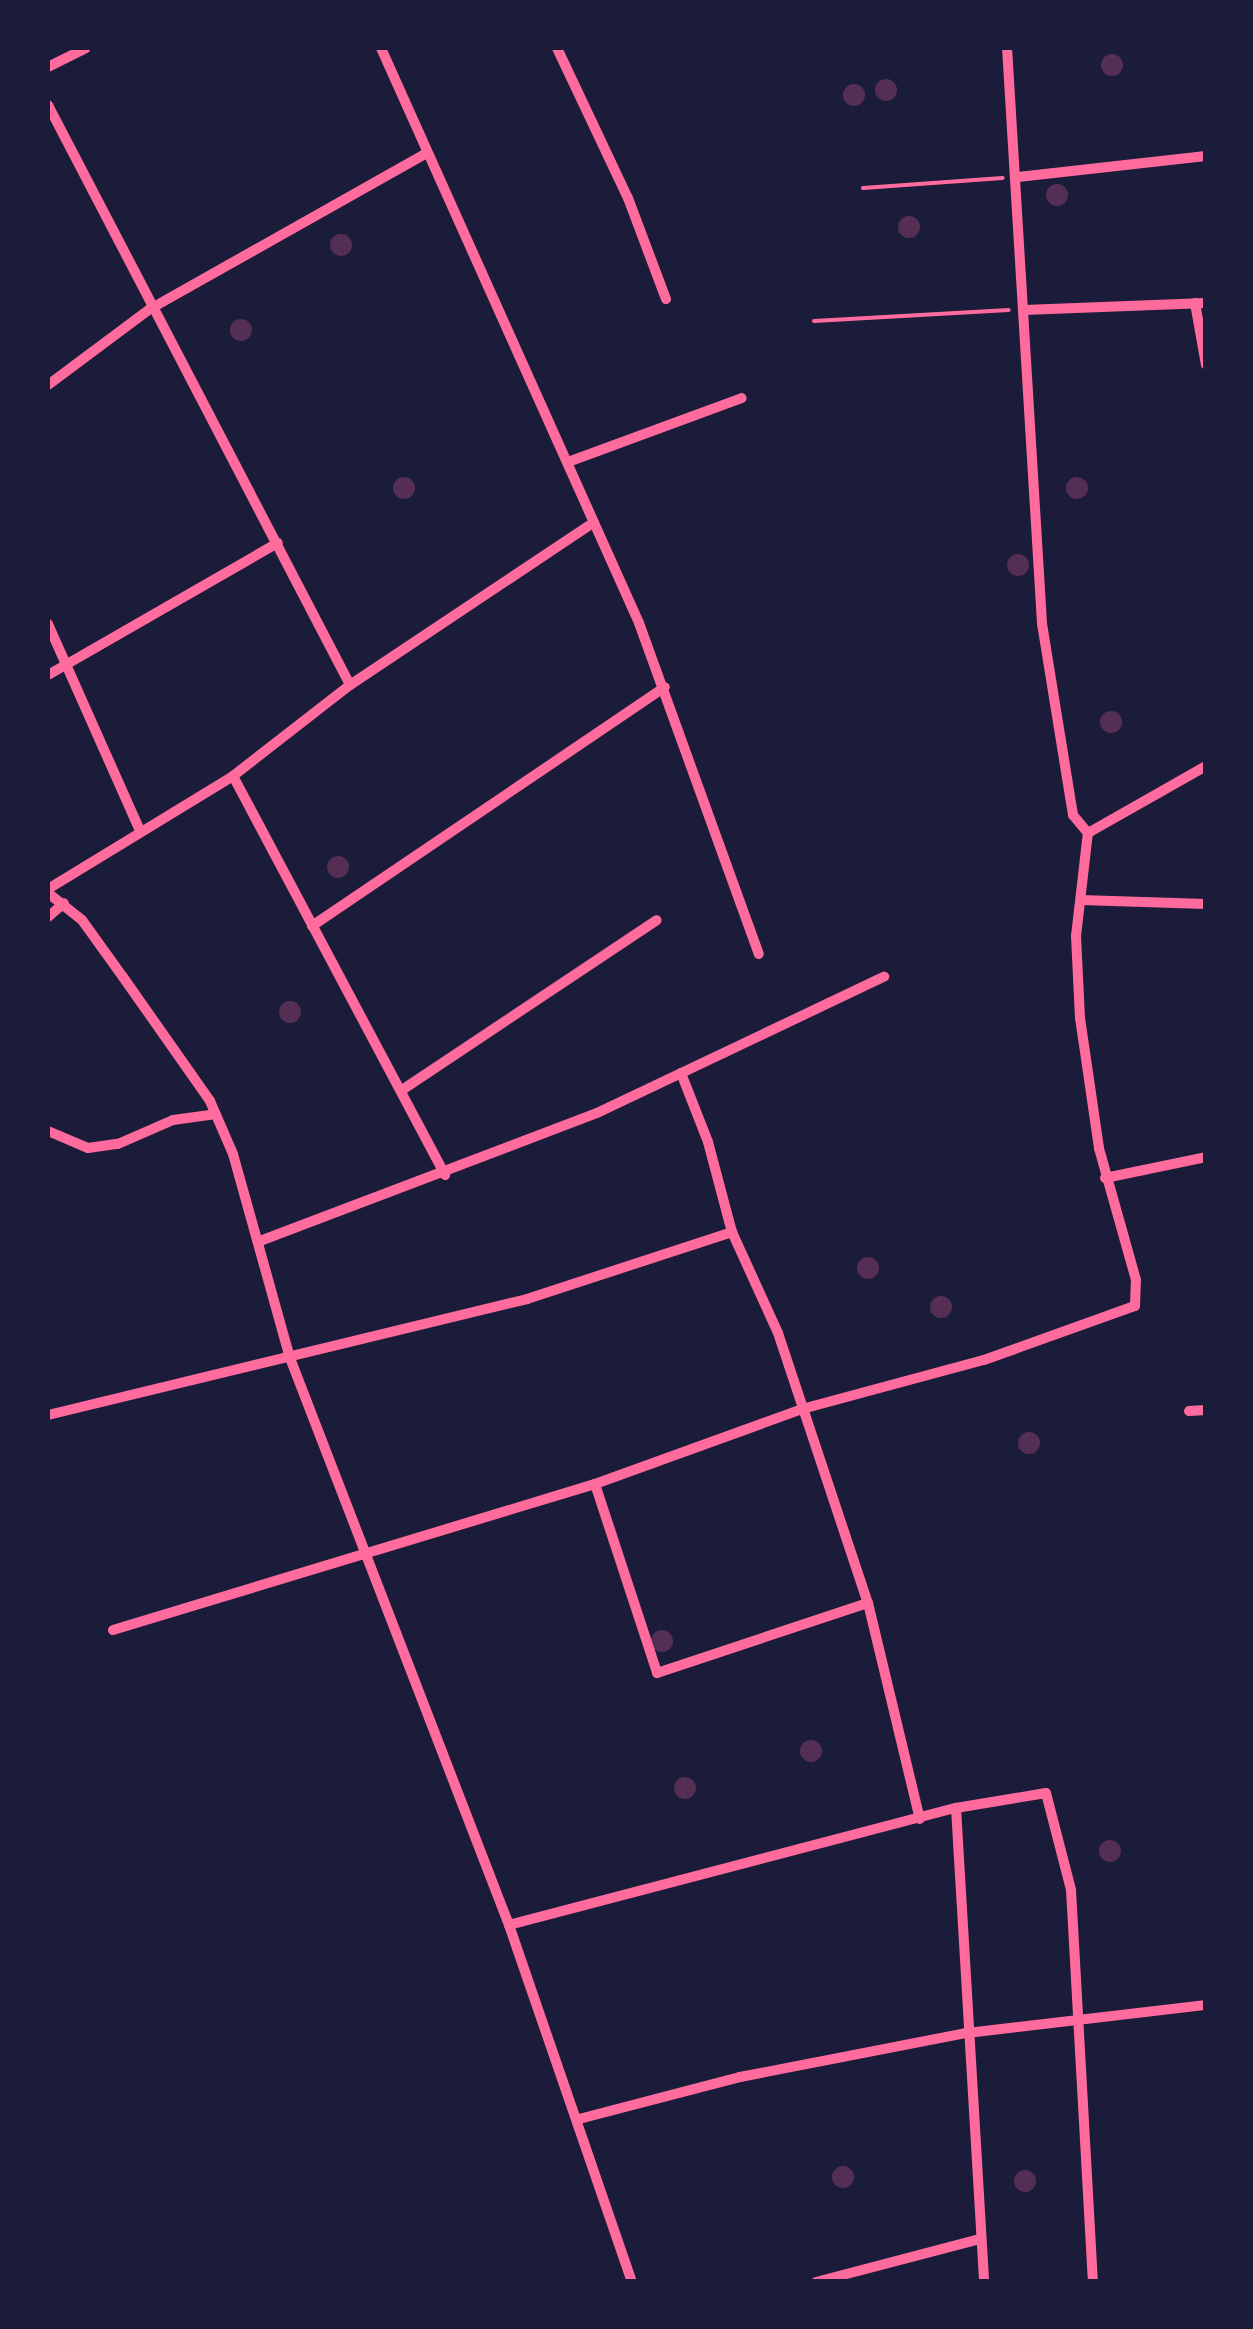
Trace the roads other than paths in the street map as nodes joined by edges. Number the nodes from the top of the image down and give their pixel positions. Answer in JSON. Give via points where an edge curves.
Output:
{"nodes":[{"id":1,"x":86,"y":48,"type":"edge"},
{"id":2,"x":381,"y":48,"type":"edge"},
{"id":3,"x":557,"y":48,"type":"edge"},
{"id":4,"x":1007,"y":48,"type":"edge"},
{"id":5,"x":48,"y":67,"type":"edge"},
{"id":6,"x":48,"y":105,"type":"edge"},
{"id":7,"x":427,"y":153,"type":"junction"},
{"id":8,"x":1206,"y":156,"type":"edge"},
{"id":9,"x":1018,"y":178,"type":"junction"},
{"id":10,"x":666,"y":299,"type":"dead end"},
{"id":11,"x":1200,"y":303,"type":"edge"},
{"id":12,"x":150,"y":309,"type":"junction"},
{"id":13,"x":1024,"y":310,"type":"junction"},
{"id":14,"x":1206,"y":365,"type":"edge"},
{"id":15,"x":48,"y":385,"type":"edge"},
{"id":16,"x":742,"y":398,"type":"dead end"},
{"id":17,"x":568,"y":462,"type":"junction"},
{"id":18,"x":594,"y":522,"type":"junction"},
{"id":19,"x":278,"y":542,"type":"junction"},
{"id":20,"x":48,"y":624,"type":"edge"},
{"id":21,"x":66,"y":666,"type":"junction"},
{"id":22,"x":48,"y":675,"type":"edge"},
{"id":23,"x":350,"y":686,"type":"junction"},
{"id":24,"x":665,"y":687,"type":"junction"},
{"id":25,"x":1206,"y":766,"type":"edge"},
{"id":26,"x":233,"y":776,"type":"junction"},
{"id":27,"x":140,"y":831,"type":"junction"},
{"id":28,"x":1088,"y":834,"type":"junction"},
{"id":29,"x":48,"y":891,"type":"edge"},
{"id":30,"x":1081,"y":900,"type":"junction"},
{"id":31,"x":64,"y":904,"type":"junction"},
{"id":32,"x":1206,"y":904,"type":"edge"},
{"id":33,"x":48,"y":917,"type":"edge"},
{"id":34,"x":657,"y":920,"type":"dead end"},
{"id":35,"x":312,"y":926,"type":"junction"},
{"id":36,"x":760,"y":954,"type":"dead end"},
{"id":37,"x":884,"y":977,"type":"dead end"},
{"id":38,"x":681,"y":1073,"type":"junction"},
{"id":39,"x":402,"y":1090,"type":"junction"},
{"id":40,"x":216,"y":1114,"type":"junction"},
{"id":41,"x":48,"y":1131,"type":"edge"},
{"id":42,"x":1206,"y":1157,"type":"edge"},
{"id":43,"x":445,"y":1175,"type":"junction"},
{"id":44,"x":1105,"y":1178,"type":"junction"},
{"id":45,"x":732,"y":1232,"type":"junction"},
{"id":46,"x":260,"y":1241,"type":"junction"},
{"id":47,"x":290,"y":1358,"type":"junction"},
{"id":48,"x":802,"y":1409,"type":"junction"},
{"id":49,"x":1206,"y":1410,"type":"edge"},
{"id":50,"x":1190,"y":1412,"type":"dead end"},
{"id":51,"x":48,"y":1415,"type":"edge"},
{"id":52,"x":595,"y":1484,"type":"junction"},
{"id":53,"x":365,"y":1549,"type":"junction"},
{"id":54,"x":868,"y":1602,"type":"junction"},
{"id":55,"x":113,"y":1630,"type":"dead end"},
{"id":56,"x":956,"y":1808,"type":"junction"},
{"id":57,"x":920,"y":1819,"type":"junction"},
{"id":58,"x":509,"y":1924,"type":"junction"},
{"id":59,"x":1206,"y":2005,"type":"edge"},
{"id":60,"x":1080,"y":2024,"type":"junction"},
{"id":61,"x":966,"y":2033,"type":"junction"},
{"id":62,"x":579,"y":2120,"type":"junction"},
{"id":63,"x":980,"y":2239,"type":"junction"},
{"id":64,"x":632,"y":2282,"type":"edge"},
{"id":65,"x":816,"y":2282,"type":"edge"},
{"id":66,"x":984,"y":2282,"type":"edge"},
{"id":67,"x":1093,"y":2282,"type":"edge"}],
"edges":[{"from":1,"to":5,"type":"street"},
{"from":2,"to":7,"type":"street"},
{"from":3,"to":10,"type":"street","via":[[628,198]]},
{"from":4,"to":9,"type":"street"},
{"from":6,"to":12,"type":"street"},
{"from":7,"to":12,"type":"street"},
{"from":7,"to":17,"type":"street"},
{"from":8,"to":9,"type":"street"},
{"from":9,"to":13,"type":"street"},
{"from":11,"to":13,"type":"street"},
{"from":11,"to":14,"type":"street"},
{"from":12,"to":15,"type":"street"},
{"from":12,"to":19,"type":"street"},
{"from":13,"to":28,"type":"street","via":[[1042,623],[1073,814]]},
{"from":16,"to":17,"type":"street"},
{"from":17,"to":18,"type":"street"},
{"from":18,"to":23,"type":"street"},
{"from":18,"to":24,"type":"street"},
{"from":19,"to":21,"type":"street"},
{"from":19,"to":23,"type":"street"},
{"from":20,"to":21,"type":"street"},
{"from":21,"to":22,"type":"street"},
{"from":21,"to":27,"type":"street"},
{"from":23,"to":26,"type":"street"},
{"from":24,"to":35,"type":"street"},
{"from":24,"to":36,"type":"street"},
{"from":25,"to":28,"type":"street"},
{"from":26,"to":27,"type":"street"},
{"from":26,"to":35,"type":"street"},
{"from":27,"to":29,"type":"street"},
{"from":28,"to":30,"type":"street"},
{"from":29,"to":31,"type":"street"},
{"from":30,"to":32,"type":"street"},
{"from":30,"to":44,"type":"street","via":[[1080,1018]]},
{"from":31,"to":33,"type":"street"},
{"from":31,"to":40,"type":"street","via":[[82,920]]},
{"from":34,"to":39,"type":"street"},
{"from":35,"to":39,"type":"street"},
{"from":37,"to":38,"type":"street"},
{"from":38,"to":43,"type":"street"},
{"from":38,"to":45,"type":"street"},
{"from":39,"to":43,"type":"street"},
{"from":40,"to":41,"type":"street","via":[[173,1120],[118,1144],[88,1148]]},
{"from":40,"to":46,"type":"street"},
{"from":42,"to":44,"type":"street"},
{"from":43,"to":46,"type":"street"},
{"from":44,"to":48,"type":"street","via":[[1136,1280],[1135,1306],[1128,1312]]},
{"from":45,"to":47,"type":"street","via":[[526,1300]]},
{"from":45,"to":48,"type":"street","via":[[778,1332]]},
{"from":46,"to":47,"type":"street"},
{"from":47,"to":51,"type":"street"},
{"from":47,"to":53,"type":"street"},
{"from":48,"to":52,"type":"street"},
{"from":48,"to":54,"type":"street"},
{"from":49,"to":50,"type":"street"},
{"from":52,"to":53,"type":"street"},
{"from":52,"to":54,"type":"street","via":[[657,1673]]},
{"from":53,"to":55,"type":"street"},
{"from":53,"to":58,"type":"street"},
{"from":54,"to":57,"type":"street"},
{"from":56,"to":57,"type":"street"},
{"from":56,"to":60,"type":"street","via":[[1040,1790],[1050,1798],[1072,1890]]},
{"from":56,"to":61,"type":"street"},
{"from":57,"to":58,"type":"street"},
{"from":58,"to":62,"type":"street"},
{"from":59,"to":60,"type":"street"},
{"from":60,"to":61,"type":"street"},
{"from":60,"to":67,"type":"street"},
{"from":61,"to":62,"type":"street","via":[[740,2078]]},
{"from":61,"to":63,"type":"street"},
{"from":62,"to":64,"type":"street"},
{"from":63,"to":65,"type":"street"},
{"from":63,"to":66,"type":"street"}]}
